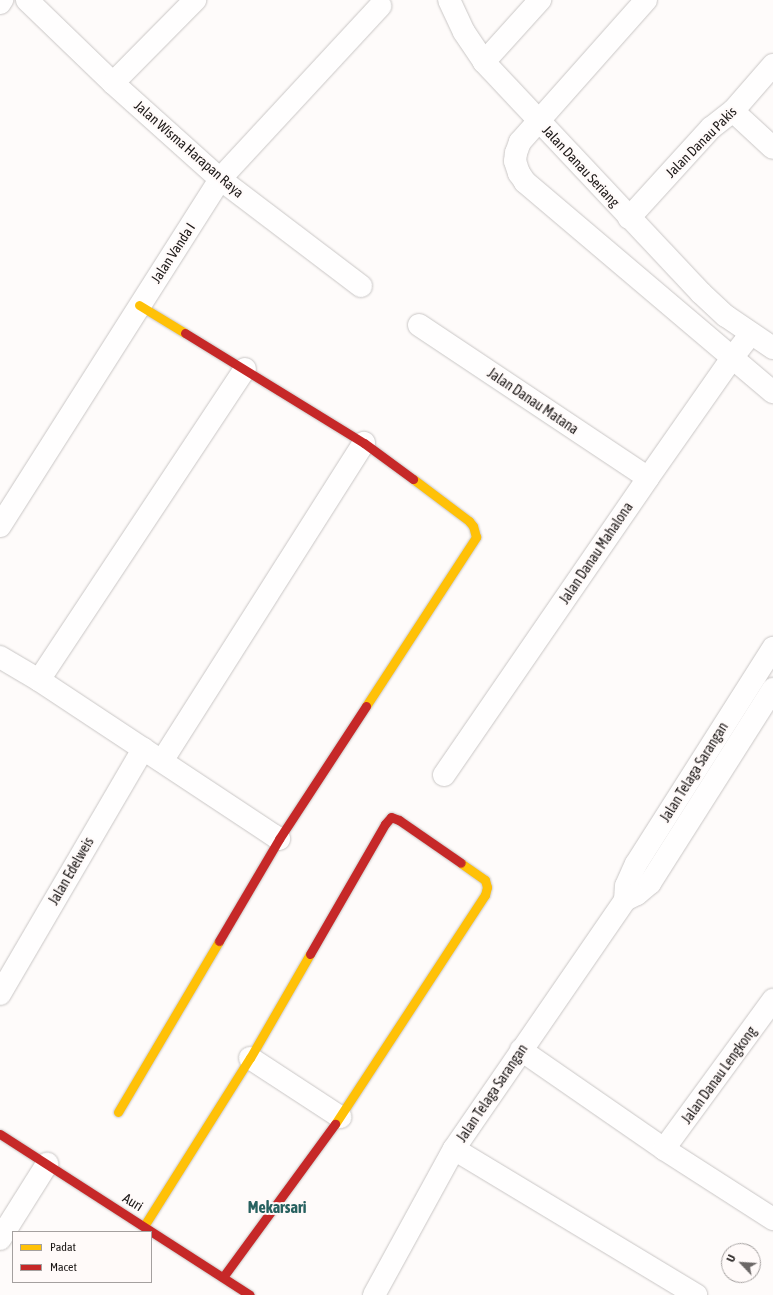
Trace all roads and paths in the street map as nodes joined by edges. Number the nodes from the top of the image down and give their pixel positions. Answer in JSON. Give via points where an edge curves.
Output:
{"nodes":[{"id":1,"x":2,"y":0,"type":"edge"},
{"id":2,"x":27,"y":0,"type":"edge"},
{"id":3,"x":195,"y":0,"type":"edge"},
{"id":4,"x":449,"y":0,"type":"edge"},
{"id":5,"x":540,"y":0,"type":"edge"},
{"id":6,"x":646,"y":0,"type":"edge"},
{"id":7,"x":0,"y":3,"type":"edge"},
{"id":8,"x":380,"y":6,"type":"dead end"},
{"id":9,"x":484,"y":62,"type":"junction"},
{"id":10,"x":773,"y":65,"type":"edge"},
{"id":11,"x":113,"y":83,"type":"junction"},
{"id":12,"x":733,"y":111,"type":"junction"},
{"id":13,"x":538,"y":121,"type":"junction"},
{"id":14,"x":773,"y":148,"type":"edge"},
{"id":15,"x":220,"y":179,"type":"junction"},
{"id":16,"x":629,"y":218,"type":"junction"},
{"id":17,"x":362,"y":286,"type":"dead end"},
{"id":18,"x":139,"y":305,"type":"junction"},
{"id":19,"x":419,"y":325,"type":"dead end"},
{"id":20,"x":751,"y":334,"type":"junction"},
{"id":21,"x":773,"y":348,"type":"edge"},
{"id":22,"x":732,"y":358,"type":"junction"},
{"id":23,"x":244,"y":369,"type":"junction"},
{"id":24,"x":773,"y":392,"type":"edge"},
{"id":25,"x":364,"y":443,"type":"junction"},
{"id":26,"x":648,"y":478,"type":"junction"},
{"id":27,"x":0,"y":526,"type":"edge"},
{"id":28,"x":773,"y":648,"type":"edge"},
{"id":29,"x":0,"y":656,"type":"edge"},
{"id":30,"x":39,"y":680,"type":"junction"},
{"id":31,"x":773,"y":690,"type":"edge"},
{"id":32,"x":143,"y":749,"type":"junction"},
{"id":33,"x":162,"y":761,"type":"junction"},
{"id":34,"x":444,"y":775,"type":"dead end"},
{"id":35,"x":279,"y":839,"type":"junction"},
{"id":36,"x":625,"y":900,"type":"junction"},
{"id":37,"x":0,"y":994,"type":"edge"},
{"id":38,"x":773,"y":1000,"type":"edge"},
{"id":39,"x":521,"y":1050,"type":"junction"},
{"id":40,"x":250,"y":1058,"type":"junction"},
{"id":41,"x":118,"y":1112,"type":"dead end"},
{"id":42,"x":340,"y":1117,"type":"junction"},
{"id":43,"x":0,"y":1134,"type":"edge"},
{"id":44,"x":454,"y":1149,"type":"junction"},
{"id":45,"x":664,"y":1150,"type":"junction"},
{"id":46,"x":47,"y":1164,"type":"junction"},
{"id":47,"x":773,"y":1219,"type":"edge"},
{"id":48,"x":144,"y":1226,"type":"junction"},
{"id":49,"x":152,"y":1231,"type":"edge"},
{"id":50,"x":152,"y":1231,"type":"edge"},
{"id":51,"x":0,"y":1239,"type":"edge"},
{"id":52,"x":223,"y":1277,"type":"junction"},
{"id":53,"x":250,"y":1295,"type":"edge"},
{"id":54,"x":374,"y":1295,"type":"edge"},
{"id":55,"x":696,"y":1295,"type":"edge"}],
"edges":[{"from":1,"to":7,"type":"street"},
{"from":2,"to":11,"type":"street","name":"Jalan Wisma Harapan Raya"},
{"from":3,"to":11,"type":"street"},
{"from":4,"to":9,"type":"street","via":[[464,32]]},
{"from":5,"to":9,"type":"street"},
{"from":6,"to":13,"type":"street"},
{"from":8,"to":15,"type":"street","name":"Jalan Vanda I"},
{"from":9,"to":13,"type":"street"},
{"from":10,"to":12,"type":"street","name":"Jalan Danau Pakis"},
{"from":11,"to":15,"type":"street","name":"Jalan Wisma Harapan Raya"},
{"from":12,"to":14,"type":"street"},
{"from":12,"to":16,"type":"street","name":"Jalan Danau Pakis","via":[[710,128]]},
{"from":13,"to":16,"type":"street","name":"Jalan Danau Seriang"},
{"from":13,"to":22,"type":"street","name":"Jalan Danau Seriang","via":[[520,142],[516,153],[515,161],[525,182]]},
{"from":15,"to":17,"type":"street","name":"Jalan Wisma Harapan Raya"},
{"from":15,"to":18,"type":"street","name":"Jalan Vanda I"},
{"from":16,"to":20,"type":"street","name":"Jalan Danau Seriang","via":[[701,293]]},
{"from":18,"to":23,"type":"street"},
{"from":18,"to":27,"type":"street","name":"Jalan Vanda I"},
{"from":19,"to":26,"type":"street","name":"Jalan Danau Matana"},
{"from":20,"to":21,"type":"street","name":"Jalan Danau Seriang"},
{"from":20,"to":22,"type":"street","name":"Jalan Danau Mahalona"},
{"from":22,"to":24,"type":"street","name":"Jalan Danau Seriang"},
{"from":22,"to":26,"type":"street","name":"Jalan Danau Mahalona"},
{"from":23,"to":25,"type":"street"},
{"from":23,"to":30,"type":"street"},
{"from":25,"to":33,"type":"street"},
{"from":25,"to":35,"type":"street","via":[[469,521],[474,526],[476,537]]},
{"from":26,"to":34,"type":"street","name":"Jalan Danau Mahalona"},
{"from":28,"to":36,"type":"street","name":"Jalan Telaga Sarangan","via":[[636,864],[626,886]]},
{"from":29,"to":30,"type":"street"},
{"from":30,"to":32,"type":"street"},
{"from":31,"to":36,"type":"street","name":"Jalan Telaga Sarangan","via":[[650,883],[638,894]]},
{"from":32,"to":33,"type":"street"},
{"from":32,"to":37,"type":"street","name":"Jalan Edelweis"},
{"from":33,"to":35,"type":"street"},
{"from":35,"to":41,"type":"street"},
{"from":36,"to":39,"type":"street","name":"Jalan Telaga Sarangan"},
{"from":38,"to":45,"type":"street","name":"Jalan Danau Lengkong"},
{"from":39,"to":44,"type":"street","name":"Jalan Telaga Sarangan"},
{"from":39,"to":45,"type":"street"},
{"from":40,"to":42,"type":"street"},
{"from":40,"to":42,"type":"street","via":[[385,824],[391,817],[399,820],[485,880],[487,887],[481,901]]},
{"from":40,"to":48,"type":"street"},
{"from":42,"to":52,"type":"street"},
{"from":43,"to":46,"type":"street","name":"Auri"},
{"from":44,"to":54,"type":"street","name":"Jalan Telaga Sarangan"},
{"from":44,"to":55,"type":"street"},
{"from":45,"to":47,"type":"street"},
{"from":46,"to":48,"type":"street","name":"Auri"},
{"from":46,"to":51,"type":"street"},
{"from":48,"to":49,"type":"street","name":"Auri"},
{"from":50,"to":52,"type":"street","name":"Auri"},
{"from":52,"to":53,"type":"street","name":"Auri"}]}
